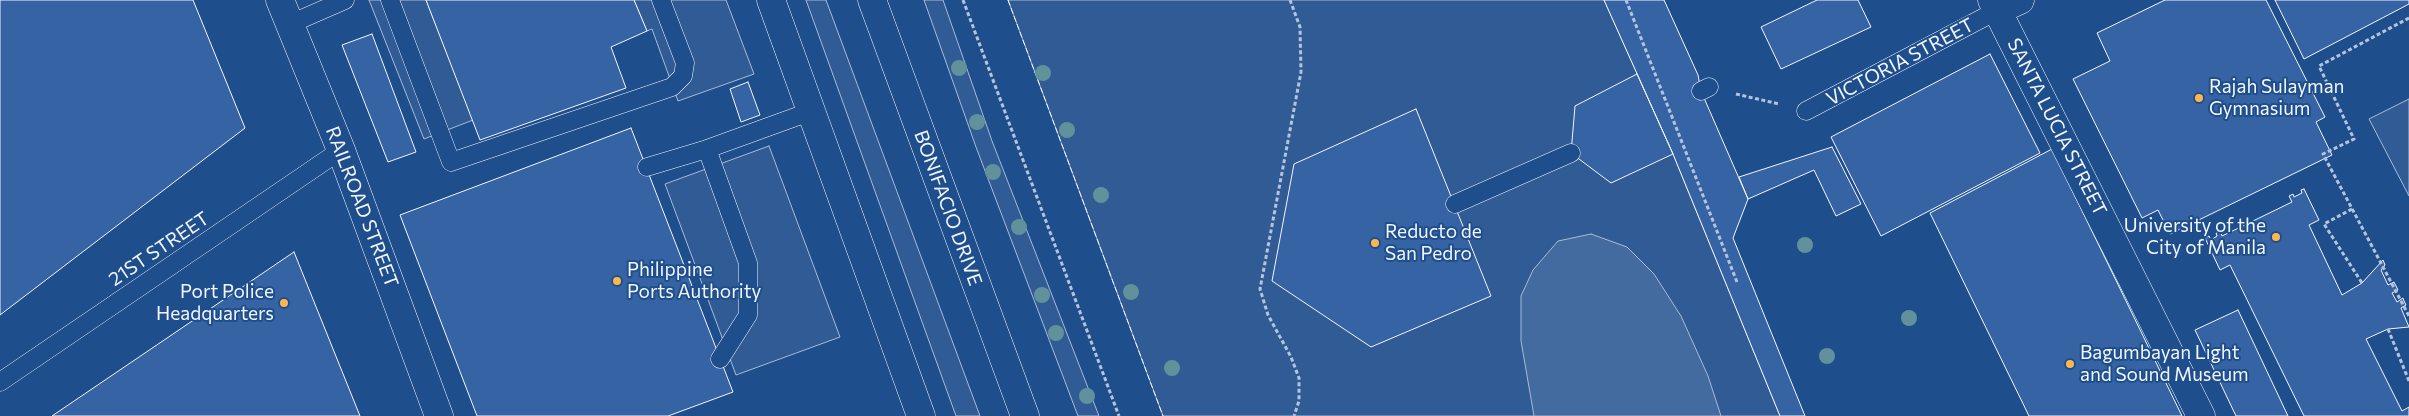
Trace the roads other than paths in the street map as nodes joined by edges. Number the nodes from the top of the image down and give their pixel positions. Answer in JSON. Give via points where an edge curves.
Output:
{"nodes":[{"id":1,"x":345,"y":0,"type":"edge"},
{"id":2,"x":390,"y":0,"type":"edge"},
{"id":3,"x":661,"y":0,"type":"edge"},
{"id":4,"x":770,"y":0,"type":"edge"},
{"id":5,"x":872,"y":0,"type":"edge"},
{"id":6,"x":2003,"y":4,"type":"edge"},
{"id":7,"x":285,"y":12,"type":"edge"},
{"id":8,"x":812,"y":111,"type":"junction"},
{"id":9,"x":1806,"y":111,"type":"road end"},
{"id":10,"x":707,"y":149,"type":"junction"},
{"id":11,"x":341,"y":150,"type":"junction"},
{"id":12,"x":1571,"y":153,"type":"dead end"},
{"id":13,"x":647,"y":167,"type":"dead end"},
{"id":14,"x":1455,"y":204,"type":"dead end"},
{"id":15,"x":720,"y":359,"type":"dead end"},
{"id":16,"x":0,"y":382,"type":"edge"},
{"id":17,"x":439,"y":416,"type":"edge"},
{"id":18,"x":921,"y":416,"type":"edge"},
{"id":19,"x":1025,"y":416,"type":"edge"},
{"id":20,"x":2201,"y":416,"type":"edge"}],
"edges":[{"from":1,"to":7,"type":"lane"},
{"from":2,"to":3,"type":"lane","via":[[451,162],[672,87],[683,76],[685,63]]},
{"from":4,"to":8,"type":"main road"},
{"from":5,"to":19,"type":"main road","name":"BONIFACIO DRIVE"},
{"from":6,"to":9,"type":"lane","name":"VICTORIA STREET"},
{"from":6,"to":20,"type":"main road","name":"SANTA LUCIA STREET"},
{"from":7,"to":11,"type":"main road","name":"RAILROAD STREET"},
{"from":8,"to":10,"type":"lane"},
{"from":8,"to":18,"type":"main road"},
{"from":10,"to":13,"type":"lane"},
{"from":10,"to":15,"type":"lane","via":[[748,263],[748,315]]},
{"from":11,"to":16,"type":"lane","name":"21ST STREET"},
{"from":11,"to":17,"type":"main road","name":"RAILROAD STREET"},
{"from":12,"to":14,"type":"lane"}]}
